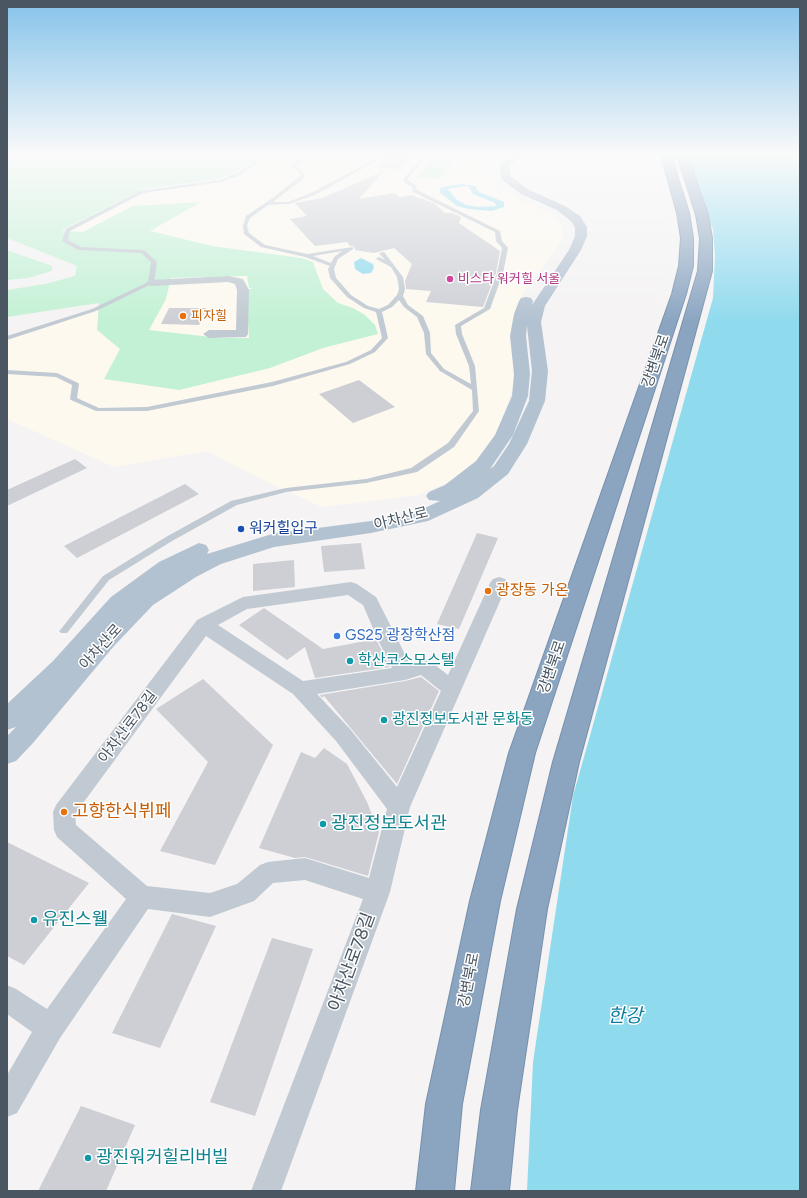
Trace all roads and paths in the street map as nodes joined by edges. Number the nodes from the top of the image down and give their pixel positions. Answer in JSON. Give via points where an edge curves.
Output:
{"nodes":[{"id":1,"x":105,"y":211,"type":"edge"},
{"id":2,"x":257,"y":211,"type":"edge"},
{"id":3,"x":455,"y":211,"type":"edge"},
{"id":4,"x":553,"y":211,"type":"edge"},
{"id":5,"x":565,"y":211,"type":"edge"},
{"id":6,"x":682,"y":211,"type":"edge"},
{"id":7,"x":701,"y":211,"type":"edge"},
{"id":8,"x":382,"y":253,"type":"dead end"},
{"id":9,"x":307,"y":256,"type":"junction"},
{"id":10,"x":379,"y":259,"type":"dead end"},
{"id":11,"x":332,"y":265,"type":"junction"},
{"id":12,"x":393,"y":266,"type":"junction"},
{"id":13,"x":151,"y":283,"type":"junction"},
{"id":14,"x":400,"y":296,"type":"junction"},
{"id":15,"x":380,"y":311,"type":"junction"},
{"id":16,"x":209,"y":334,"type":"dead end"},
{"id":17,"x":7,"y":338,"type":"edge"},
{"id":18,"x":7,"y":372,"type":"edge"},
{"id":19,"x":476,"y":389,"type":"junction"},
{"id":20,"x":499,"y":583,"type":"dead end"},
{"id":21,"x":204,"y":625,"type":"junction"},
{"id":22,"x":64,"y":631,"type":"dead end"},
{"id":23,"x":405,"y":673,"type":"junction"},
{"id":24,"x":300,"y":689,"type":"junction"},
{"id":25,"x":452,"y":689,"type":"junction"},
{"id":26,"x":13,"y":736,"type":"edge"},
{"id":27,"x":399,"y":807,"type":"junction"},
{"id":28,"x":378,"y":892,"type":"junction"},
{"id":29,"x":142,"y":897,"type":"junction"},
{"id":30,"x":7,"y":998,"type":"edge"},
{"id":31,"x":50,"y":1028,"type":"junction"},
{"id":32,"x":7,"y":1103,"type":"edge"},
{"id":33,"x":266,"y":1191,"type":"edge"},
{"id":34,"x":435,"y":1191,"type":"edge"},
{"id":35,"x":490,"y":1191,"type":"edge"}],
"edges":[{"from":1,"to":13,"type":"lane","via":[[68,230],[65,241],[80,249],[142,251],[154,262]]},
{"from":2,"to":9,"type":"lane","via":[[248,217],[245,226],[247,234],[263,246]]},
{"from":3,"to":19,"type":"lane","via":[[496,231],[499,241],[505,248],[500,273],[487,308],[458,325],[472,366]]},
{"from":4,"to":26,"type":"main road","name":"아차산로","via":[[565,222],[569,233],[566,245],[528,296],[521,314],[518,336],[522,374],[520,396],[504,435],[483,465],[452,489],[420,504],[382,512],[328,518],[239,537],[193,552],[166,567],[118,602],[61,667]]},
{"from":5,"to":26,"type":"main road","name":"아차산로","via":[[576,219],[581,227],[581,236],[575,250],[538,306],[534,322],[540,371],[537,401],[518,444],[501,470],[471,494],[421,517],[272,541],[214,559],[188,572],[145,600]]},
{"from":6,"to":34,"type":"highway","name":"강변북로","via":[[688,238],[686,266],[676,301],[522,753],[485,901],[444,1104]]},
{"from":7,"to":35,"type":"highway","name":"강변북로","via":[[706,238],[705,271],[566,762],[532,909],[499,1110]]},
{"from":8,"to":12,"type":"lane"},
{"from":9,"to":11,"type":"lane"},
{"from":9,"to":11,"type":"lane","via":[[351,248],[340,254]]},
{"from":10,"to":12,"type":"lane"},
{"from":11,"to":15,"type":"lane","via":[[333,278],[349,296],[366,307]]},
{"from":12,"to":14,"type":"lane","via":[[400,277]]},
{"from":13,"to":16,"type":"street","via":[[228,279],[239,281],[243,290],[242,334]]},
{"from":13,"to":17,"type":"lane","via":[[94,310]]},
{"from":14,"to":15,"type":"lane"},
{"from":14,"to":19,"type":"lane","via":[[406,306],[420,316],[428,333],[428,353],[442,370]]},
{"from":15,"to":18,"type":"lane","via":[[385,338],[373,351],[348,364],[273,384],[147,409],[98,410],[73,399],[76,384],[57,374]]},
{"from":19,"to":22,"type":"lane","via":[[476,411],[451,446],[414,470],[366,481],[286,490],[234,504],[169,539],[106,578]]},
{"from":20,"to":25,"type":"street","name":"아차산로78길"},
{"from":21,"to":23,"type":"street","name":"아차산로78길","via":[[243,602],[351,588],[370,602]]},
{"from":21,"to":24,"type":"street"},
{"from":21,"to":29,"type":"street","name":"아차산로78길","via":[[64,812],[65,830]]},
{"from":23,"to":24,"type":"street"},
{"from":23,"to":25,"type":"street","via":[[424,667]]},
{"from":24,"to":27,"type":"street","via":[[344,735]]},
{"from":25,"to":27,"type":"street","name":"아차산로78길"},
{"from":27,"to":28,"type":"street","name":"아차산로78길"},
{"from":28,"to":29,"type":"street","via":[[305,869],[268,873],[245,894],[210,905]]},
{"from":28,"to":33,"type":"street","name":"아차산로78길"},
{"from":29,"to":31,"type":"street"},
{"from":30,"to":31,"type":"street"},
{"from":31,"to":32,"type":"street"}]}
